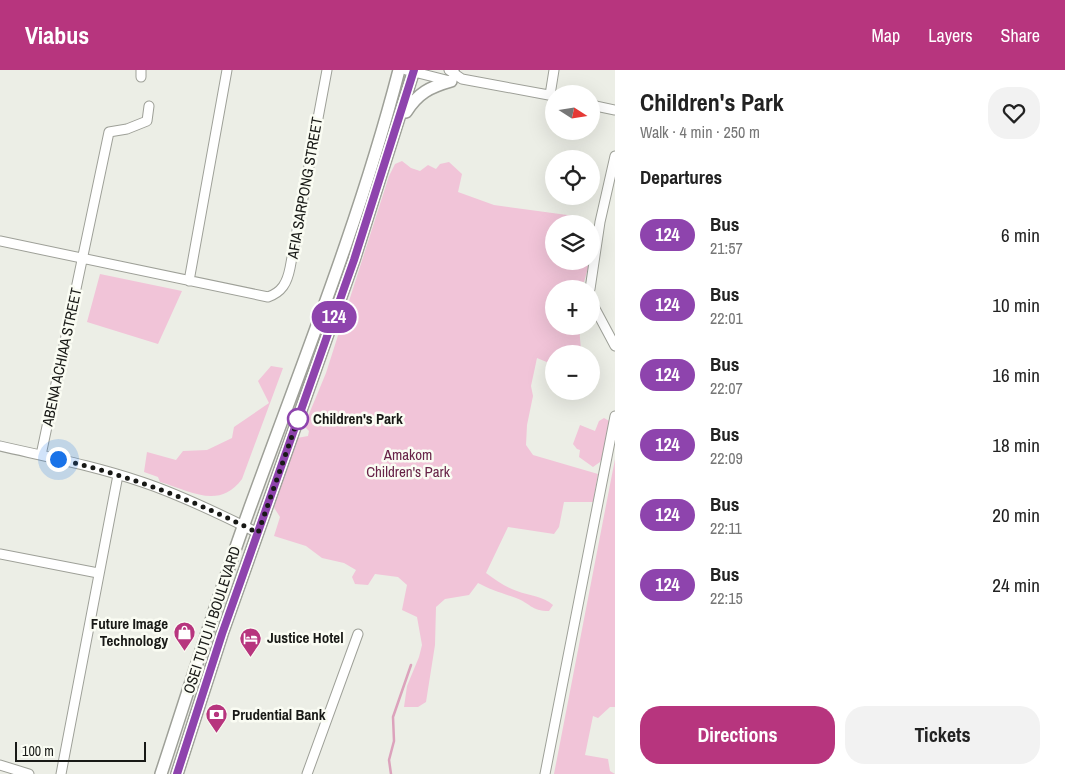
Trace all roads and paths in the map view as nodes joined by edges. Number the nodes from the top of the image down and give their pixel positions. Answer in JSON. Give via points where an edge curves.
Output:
{"nodes":[{"id":1,"x":227,"y":70,"type":"edge"},
{"id":2,"x":327,"y":70,"type":"edge"},
{"id":3,"x":399,"y":70,"type":"edge"},
{"id":4,"x":554,"y":70,"type":"edge"},
{"id":5,"x":411,"y":71,"type":"edge"},
{"id":6,"x":453,"y":74,"type":"edge"},
{"id":7,"x":553,"y":85,"type":"edge"},
{"id":8,"x":545,"y":94,"type":"edge"},
{"id":9,"x":149,"y":106,"type":"dead end"},
{"id":10,"x":600,"y":107,"type":"edge"},
{"id":11,"x":615,"y":110,"type":"edge"},
{"id":12,"x":396,"y":129,"type":"junction"},
{"id":13,"x":615,"y":156,"type":"edge"},
{"id":14,"x":0,"y":241,"type":"edge"},
{"id":15,"x":83,"y":259,"type":"junction"},
{"id":16,"x":591,"y":280,"type":"edge"},
{"id":17,"x":189,"y":281,"type":"junction"},
{"id":18,"x":600,"y":318,"type":"edge"},
{"id":19,"x":615,"y":346,"type":"edge"},
{"id":20,"x":615,"y":416,"type":"edge"},
{"id":21,"x":0,"y":446,"type":"edge"},
{"id":22,"x":41,"y":455,"type":"junction"},
{"id":23,"x":118,"y":474,"type":"junction"},
{"id":24,"x":243,"y":526,"type":"junction"},
{"id":25,"x":258,"y":533,"type":"junction"},
{"id":26,"x":0,"y":554,"type":"edge"},
{"id":27,"x":98,"y":573,"type":"junction"},
{"id":28,"x":358,"y":634,"type":"dead end"},
{"id":29,"x":0,"y":765,"type":"edge"},
{"id":30,"x":28,"y":774,"type":"edge"},
{"id":31,"x":60,"y":774,"type":"edge"},
{"id":32,"x":161,"y":774,"type":"edge"},
{"id":33,"x":177,"y":774,"type":"edge"},
{"id":34,"x":307,"y":774,"type":"edge"},
{"id":35,"x":545,"y":774,"type":"edge"}],
"edges":[{"from":1,"to":17,"type":"street"},
{"from":2,"to":17,"type":"street","name":"AFIA SARPONG STREET","via":[[284,288],[268,297]]},
{"from":3,"to":24,"type":"main road","name":"OSEI TUTU II BOULEVARD","via":[[387,120]]},
{"from":4,"to":7,"type":"street"},
{"from":5,"to":6,"type":"street"},
{"from":5,"to":12,"type":"main road","name":"OSEI TUTU II BOULEVARD"},
{"from":6,"to":8,"type":"street"},
{"from":6,"to":12,"type":"main road","via":[[418,95]]},
{"from":9,"to":15,"type":"street","name":"ABENA ACHIAA STREET","via":[[147,121],[127,130],[109,132]]},
{"from":10,"to":11,"type":"street"},
{"from":12,"to":25,"type":"main road","name":"OSEI TUTU II BOULEVARD","via":[[354,260]]},
{"from":13,"to":16,"type":"street"},
{"from":14,"to":15,"type":"street"},
{"from":15,"to":17,"type":"street"},
{"from":15,"to":22,"type":"street","name":"ABENA ACHIAA STREET"},
{"from":18,"to":19,"type":"street"},
{"from":20,"to":35,"type":"street"},
{"from":21,"to":22,"type":"street"},
{"from":22,"to":23,"type":"street"},
{"from":23,"to":24,"type":"street","via":[[176,495]]},
{"from":23,"to":27,"type":"street"},
{"from":24,"to":25,"type":"street"},
{"from":24,"to":32,"type":"main road","name":"OSEI TUTU II BOULEVARD"},
{"from":25,"to":33,"type":"main road","name":"OSEI TUTU II BOULEVARD"},
{"from":26,"to":27,"type":"street"},
{"from":27,"to":31,"type":"street"},
{"from":28,"to":34,"type":"street"},
{"from":29,"to":30,"type":"street"}]}
